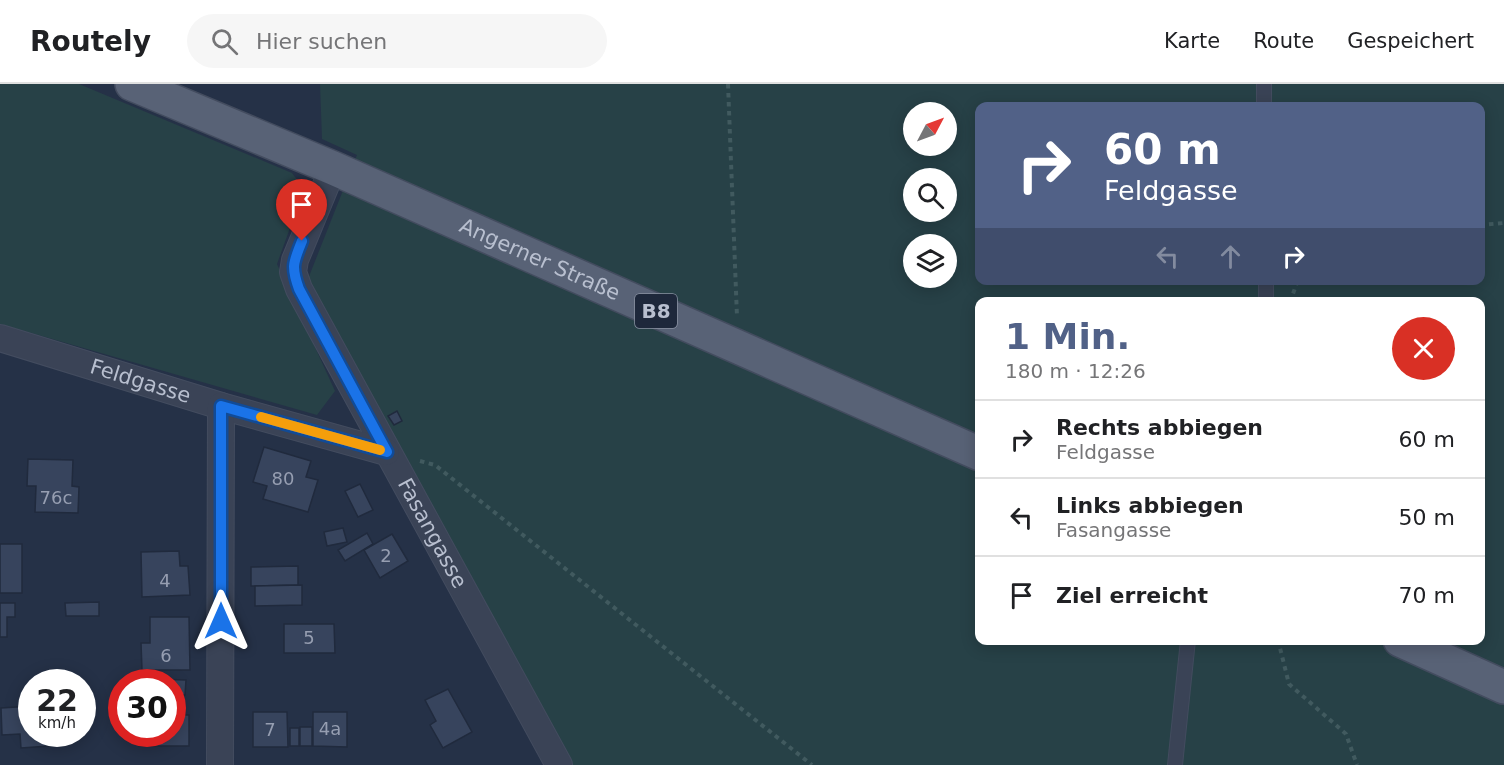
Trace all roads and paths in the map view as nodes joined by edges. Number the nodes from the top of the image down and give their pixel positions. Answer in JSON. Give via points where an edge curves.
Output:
{"nodes":[{"id":1,"x":132,"y":84,"type":"edge"},
{"id":2,"x":728,"y":84,"type":"edge"},
{"id":3,"x":1264,"y":84,"type":"edge"},
{"id":4,"x":1264,"y":102,"type":"edge"},
{"id":5,"x":333,"y":168,"type":"junction"},
{"id":6,"x":1504,"y":223,"type":"edge"},
{"id":7,"x":1485,"y":225,"type":"edge"},
{"id":8,"x":0,"y":338,"type":"edge"},
{"id":9,"x":738,"y":347,"type":"junction"},
{"id":10,"x":221,"y":406,"type":"junction"},
{"id":11,"x":387,"y":452,"type":"junction"},
{"id":12,"x":975,"y":452,"type":"edge"},
{"id":13,"x":1187,"y":645,"type":"edge"},
{"id":14,"x":1279,"y":645,"type":"edge"},
{"id":15,"x":1411,"y":645,"type":"edge"},
{"id":16,"x":1504,"y":687,"type":"edge"},
{"id":17,"x":220,"y":765,"type":"edge"},
{"id":18,"x":559,"y":765,"type":"edge"},
{"id":19,"x":812,"y":765,"type":"edge"},
{"id":20,"x":1175,"y":765,"type":"edge"},
{"id":21,"x":1357,"y":765,"type":"edge"}],
"edges":[{"from":1,"to":5,"type":"main road","name":"Angerner Straße","number":"B8"},
{"from":2,"to":9,"type":"path"},
{"from":3,"to":4,"type":"lane"},
{"from":5,"to":9,"type":"main road","name":"Angerner Straße","number":"B8"},
{"from":5,"to":11,"type":"street","name":"Fasangasse","via":[[293,272]]},
{"from":6,"to":7,"type":"path"},
{"from":8,"to":10,"type":"street","name":"Feldgasse"},
{"from":9,"to":12,"type":"main road","name":"Angerner Straße","number":"B8"},
{"from":10,"to":11,"type":"street","name":"Feldgasse"},
{"from":10,"to":17,"type":"street"},
{"from":11,"to":18,"type":"street","name":"Fasangasse"},
{"from":11,"to":19,"type":"path","via":[[435,465]]},
{"from":13,"to":20,"type":"lane"},
{"from":14,"to":21,"type":"path","via":[[1289,684],[1346,734]]},
{"from":15,"to":16,"type":"main road"}]}
